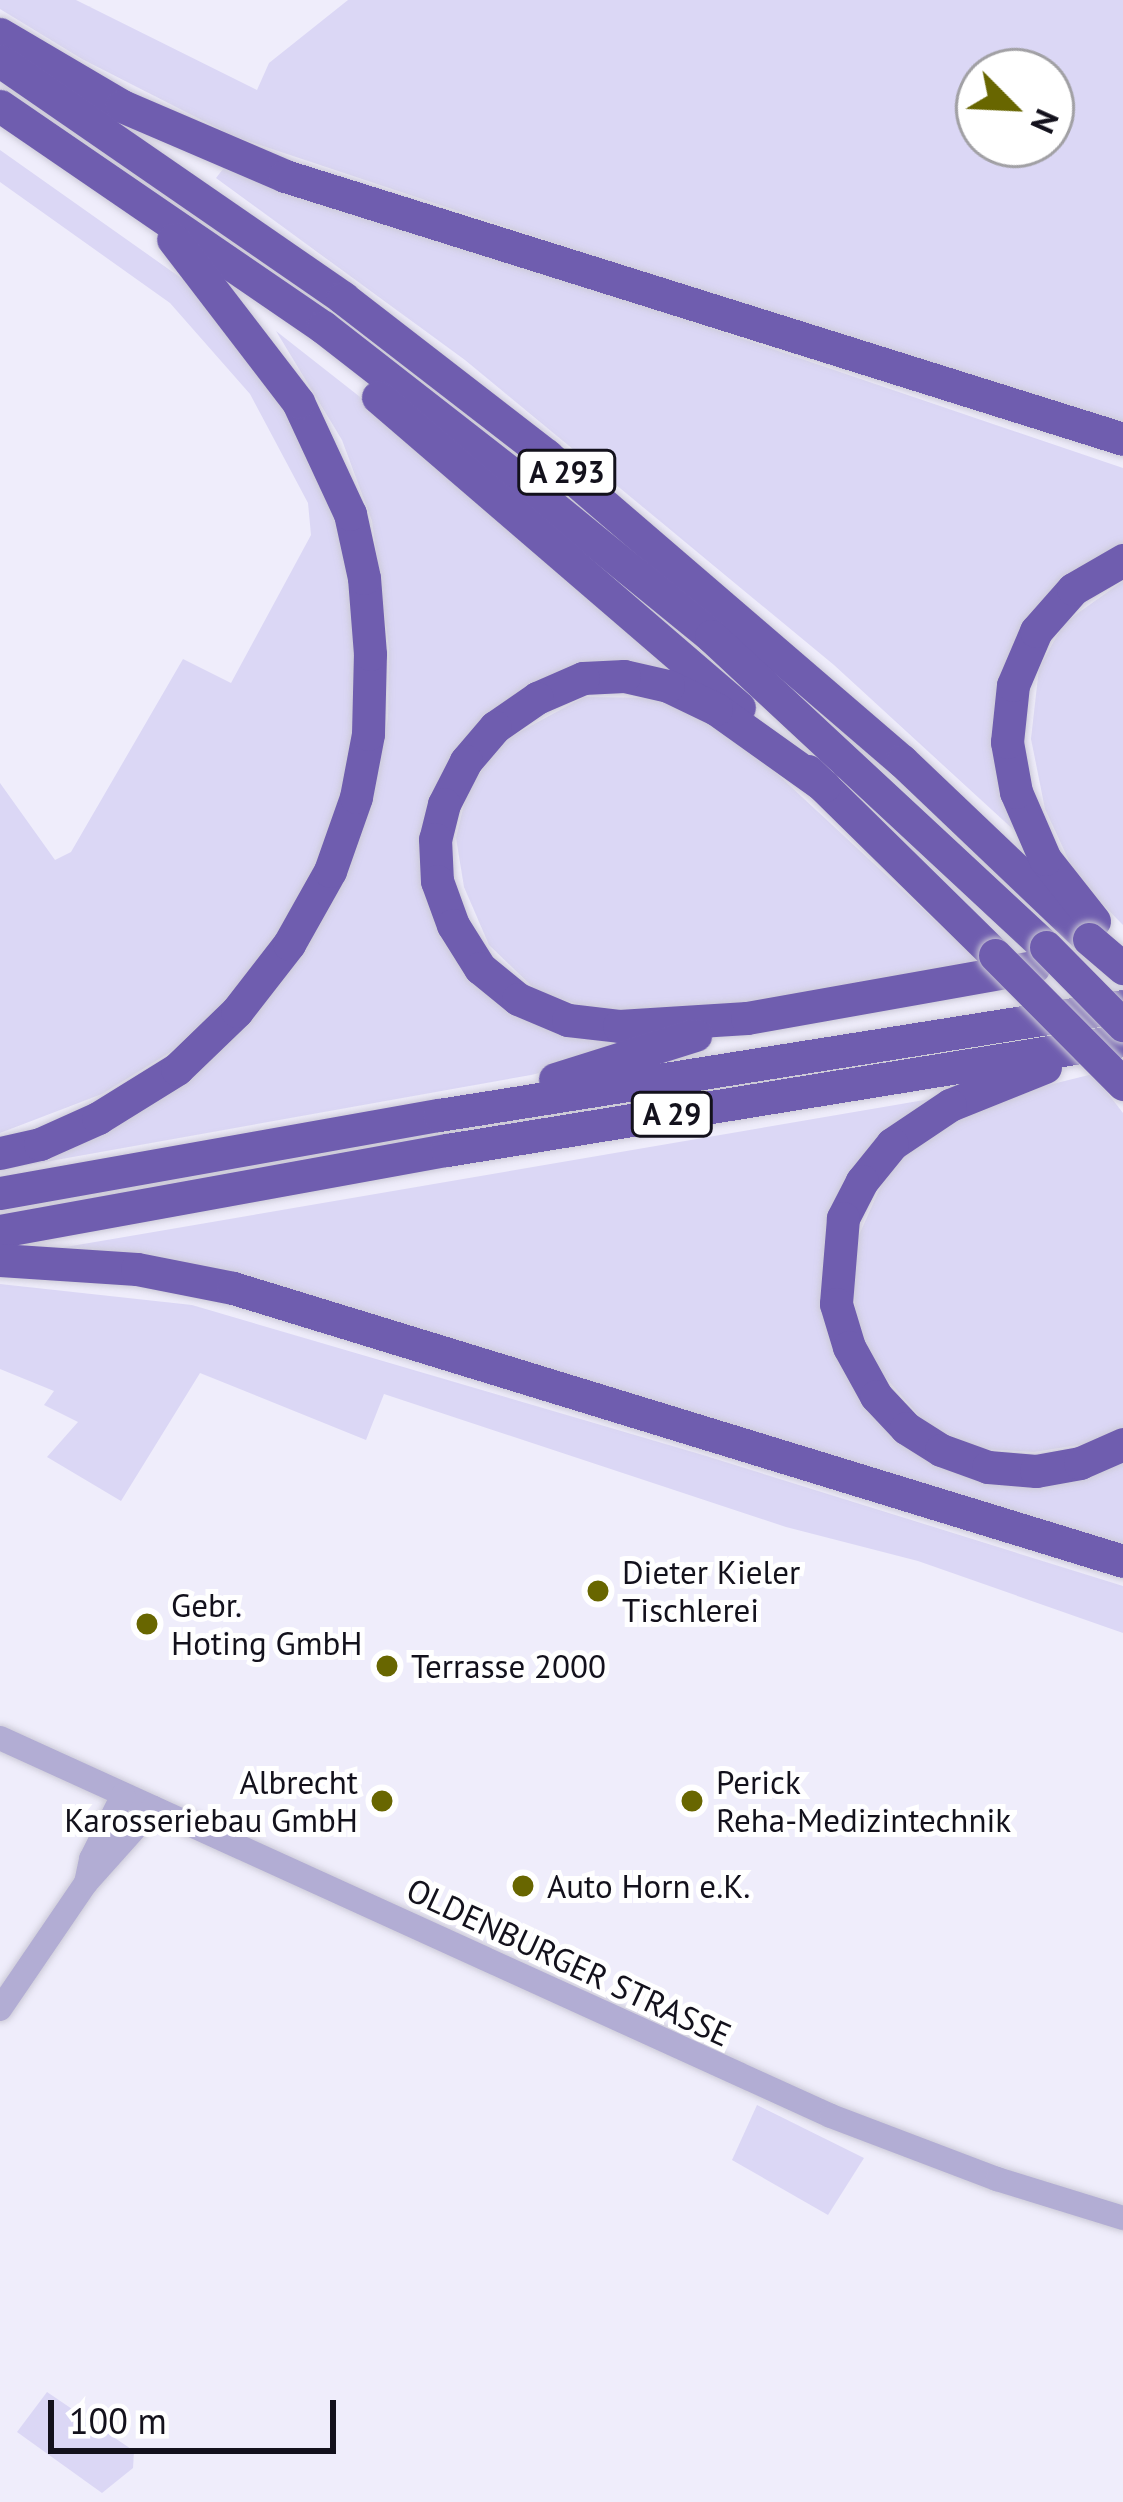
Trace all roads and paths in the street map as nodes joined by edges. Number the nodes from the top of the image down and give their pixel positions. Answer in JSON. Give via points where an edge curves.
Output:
{"nodes":[{"id":1,"x":0,"y":34,"type":"edge"},
{"id":2,"x":0,"y":61,"type":"edge"},
{"id":3,"x":0,"y":106,"type":"edge"},
{"id":4,"x":125,"y":191,"type":"junction"},
{"id":5,"x":181,"y":247,"type":"junction"},
{"id":6,"x":1123,"y":440,"type":"edge"},
{"id":7,"x":1123,"y":560,"type":"edge"},
{"id":8,"x":824,"y":786,"type":"junction"},
{"id":9,"x":1113,"y":951,"type":"edge"},
{"id":10,"x":1123,"y":1006,"type":"edge"},
{"id":11,"x":748,"y":1018,"type":"junction"},
{"id":12,"x":1123,"y":1025,"type":"edge"},
{"id":13,"x":1109,"y":1042,"type":"edge"},
{"id":14,"x":1123,"y":1084,"type":"edge"},
{"id":15,"x":439,"y":1115,"type":"junction"},
{"id":16,"x":0,"y":1153,"type":"edge"},
{"id":17,"x":0,"y":1193,"type":"edge"},
{"id":18,"x":0,"y":1231,"type":"edge"},
{"id":19,"x":0,"y":1260,"type":"edge"},
{"id":20,"x":1123,"y":1444,"type":"edge"},
{"id":21,"x":1123,"y":1561,"type":"edge"},
{"id":22,"x":0,"y":1738,"type":"edge"},
{"id":23,"x":123,"y":1795,"type":"junction"},
{"id":24,"x":153,"y":1808,"type":"junction"},
{"id":25,"x":86,"y":1883,"type":"junction"},
{"id":26,"x":0,"y":2009,"type":"edge"},
{"id":27,"x":1123,"y":2218,"type":"edge"}],
"edges":[{"from":1,"to":6,"type":"highway","via":[[122,106],[285,176]]},
{"from":2,"to":9,"type":"highway","number":"A 293","via":[[344,298],[547,455]]},
{"from":3,"to":4,"type":"highway","number":"A 293"},
{"from":4,"to":5,"type":"highway"},
{"from":4,"to":12,"type":"highway","number":"A 293","bridge":true,"via":[[323,327],[674,606],[880,788]]},
{"from":5,"to":8,"type":"highway","via":[[314,343]]},
{"from":5,"to":16,"type":"highway","via":[[298,402],[350,514],[370,654],[356,797],[330,871],[237,1012],[177,1070],[98,1118]]},
{"from":7,"to":9,"type":"highway","via":[[1073,589],[1036,631],[1013,685],[1007,742],[1016,792],[1046,859]]},
{"from":8,"to":11,"type":"highway","via":[[716,709],[624,676],[583,678],[495,727],[444,804],[437,881],[453,925],[481,968],[518,999],[568,1020],[619,1026]]},
{"from":8,"to":14,"type":"highway","bridge":true},
{"from":9,"to":11,"type":"highway"},
{"from":10,"to":15,"type":"highway","number":"A 29"},
{"from":11,"to":15,"type":"highway"},
{"from":13,"to":18,"type":"highway","number":"A 29"},
{"from":13,"to":20,"type":"highway","via":[[950,1105],[892,1144],[843,1218],[836,1304],[876,1396],[941,1450],[988,1467],[1036,1471]]},
{"from":15,"to":17,"type":"highway","number":"A 29"},
{"from":19,"to":21,"type":"highway","via":[[137,1269],[233,1288]]},
{"from":22,"to":23,"type":"street","name":"OLDENBURGER STRASSE"},
{"from":23,"to":24,"type":"street","name":"OLDENBURGER STRASSE"},
{"from":23,"to":25,"type":"street"},
{"from":24,"to":25,"type":"street"},
{"from":24,"to":27,"type":"street","name":"OLDENBURGER STRASSE","via":[[831,2116]]},
{"from":25,"to":26,"type":"street"}]}
